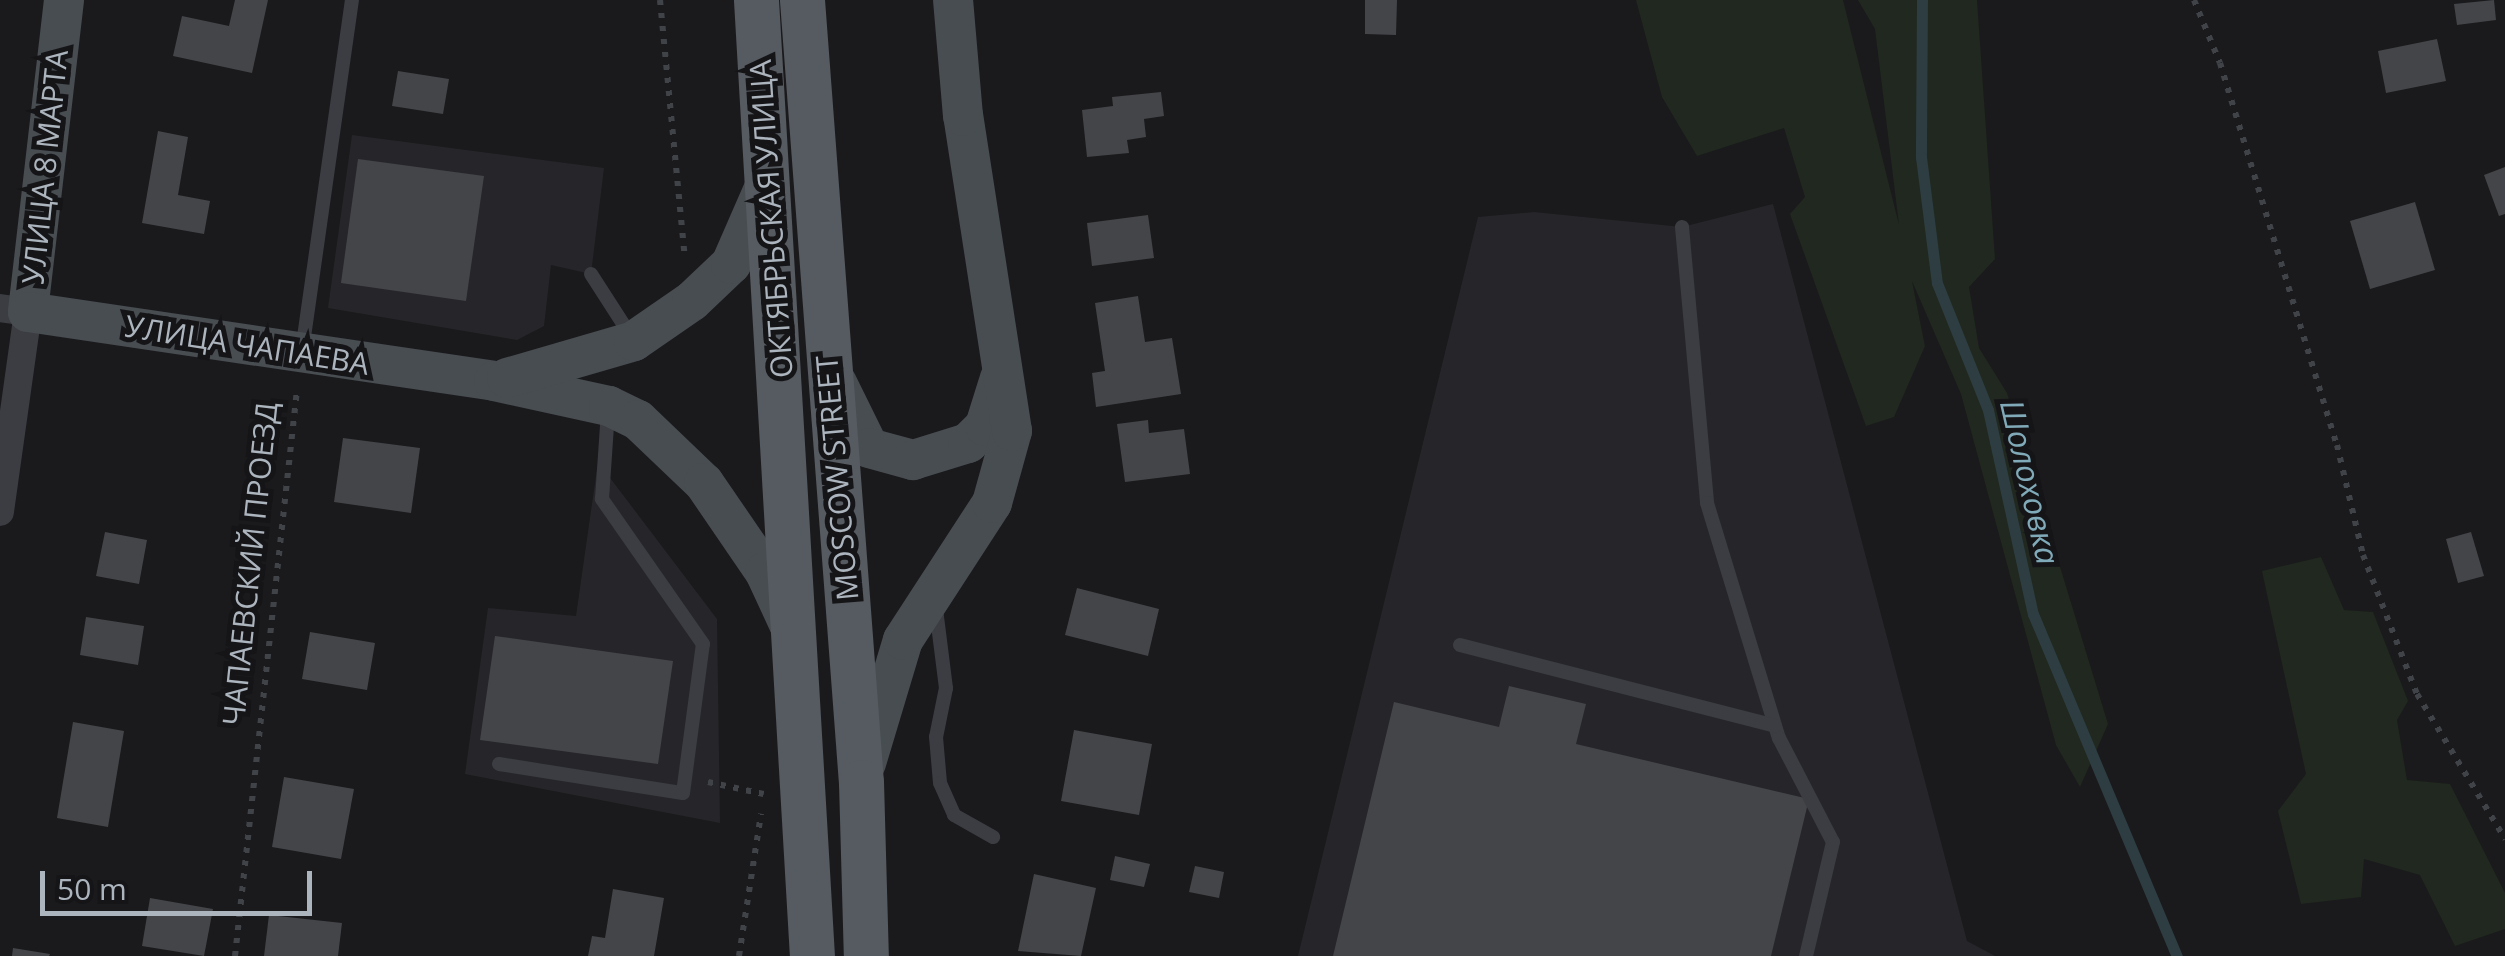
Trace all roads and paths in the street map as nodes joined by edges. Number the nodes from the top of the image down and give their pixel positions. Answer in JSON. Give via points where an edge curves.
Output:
{"nodes":[{"id":1,"x":64,"y":0,"type":"edge"},
{"id":2,"x":352,"y":0,"type":"edge"},
{"id":3,"x":660,"y":0,"type":"edge"},
{"id":4,"x":756,"y":0,"type":"edge"},
{"id":5,"x":802,"y":0,"type":"edge"},
{"id":6,"x":953,"y":0,"type":"edge"},
{"id":7,"x":2194,"y":0,"type":"edge"},
{"id":8,"x":768,"y":174,"type":"junction"},
{"id":9,"x":1682,"y":227,"type":"dead end"},
{"id":10,"x":686,"y":270,"type":"dead end"},
{"id":11,"x":592,"y":274,"type":"dead end"},
{"id":12,"x":14,"y":310,"type":"edge"},
{"id":13,"x":634,"y":340,"type":"junction"},
{"id":14,"x":301,"y":354,"type":"junction"},
{"id":15,"x":826,"y":355,"type":"junction"},
{"id":16,"x":1004,"y":355,"type":"junction"},
{"id":17,"x":494,"y":382,"type":"junction"},
{"id":18,"x":609,"y":406,"type":"junction"},
{"id":19,"x":785,"y":438,"type":"joint"},
{"id":20,"x":0,"y":512,"type":"edge"},
{"id":21,"x":934,"y":593,"type":"junction"},
{"id":22,"x":798,"y":644,"type":"junction"},
{"id":23,"x":1460,"y":646,"type":"dead end"},
{"id":24,"x":1775,"y":726,"type":"junction"},
{"id":25,"x":499,"y":764,"type":"dead end"},
{"id":26,"x":685,"y":777,"type":"junction"},
{"id":27,"x":861,"y":782,"type":"junction"},
{"id":28,"x":765,"y":794,"type":"dead end"},
{"id":29,"x":993,"y":837,"type":"dead end"},
{"id":30,"x":2505,"y":838,"type":"edge"},
{"id":31,"x":235,"y":956,"type":"edge"},
{"id":32,"x":812,"y":956,"type":"edge"},
{"id":33,"x":866,"y":956,"type":"edge"},
{"id":34,"x":1806,"y":956,"type":"edge"}],
"edges":[{"from":1,"to":12,"type":"street","name":"УЛИЦА 8 МАРТА"},
{"from":2,"to":14,"type":"lane"},
{"from":3,"to":10,"type":"path"},
{"from":4,"to":8,"type":"main road","name":"ОКТЯБРЬСКАЯ УЛИЦА"},
{"from":5,"to":15,"type":"main road","name":"MOSCOW STREET"},
{"from":6,"to":16,"type":"street","via":[[963,116]]},
{"from":7,"to":30,"type":"path","via":[[2220,63],[2326,406],[2363,555],[2417,694]]},
{"from":8,"to":13,"type":"street","via":[[731,264],[692,301]]},
{"from":8,"to":19,"type":"main road","name":"ОКТЯБРЬСКАЯ УЛИЦА"},
{"from":9,"to":24,"type":"lane","via":[[1707,503]]},
{"from":11,"to":13,"type":"lane"},
{"from":12,"to":14,"type":"street","name":"УЛИЦА ЧАПАЕВА"},
{"from":12,"to":20,"type":"street","name":"УЛИЦА 8 МАРТА"},
{"from":13,"to":17,"type":"street"},
{"from":14,"to":17,"type":"street","name":"УЛИЦА ЧАПАЕВА"},
{"from":14,"to":31,"type":"path","name":"ЧАПАЕВСКИЙ ПРОЕЗД"},
{"from":15,"to":16,"type":"street","via":[[869,448],[912,460],[946,454],[985,426]]},
{"from":15,"to":27,"type":"main road","name":"MOSCOW STREET"},
{"from":16,"to":21,"type":"street","via":[[1012,431],[1002,478]]},
{"from":17,"to":18,"type":"street","name":"УЛИЦА ЧАПАЕВА"},
{"from":18,"to":22,"type":"street","via":[[638,420],[704,483],[765,572]]},
{"from":18,"to":26,"type":"lane","via":[[602,499],[703,644]]},
{"from":19,"to":22,"type":"main road","name":"MOSCOW STREET"},
{"from":21,"to":27,"type":"street","via":[[892,666]]},
{"from":21,"to":29,"type":"lane","via":[[946,688],[936,737],[940,782],[954,815]]},
{"from":22,"to":32,"type":"main road","name":"MOSCOW STREET"},
{"from":23,"to":24,"type":"lane"},
{"from":24,"to":34,"type":"lane","via":[[1833,842]]},
{"from":25,"to":26,"type":"lane","via":[[682,793]]},
{"from":26,"to":28,"type":"path"},
{"from":27,"to":33,"type":"main road","name":"MOSCOW STREET"}]}
